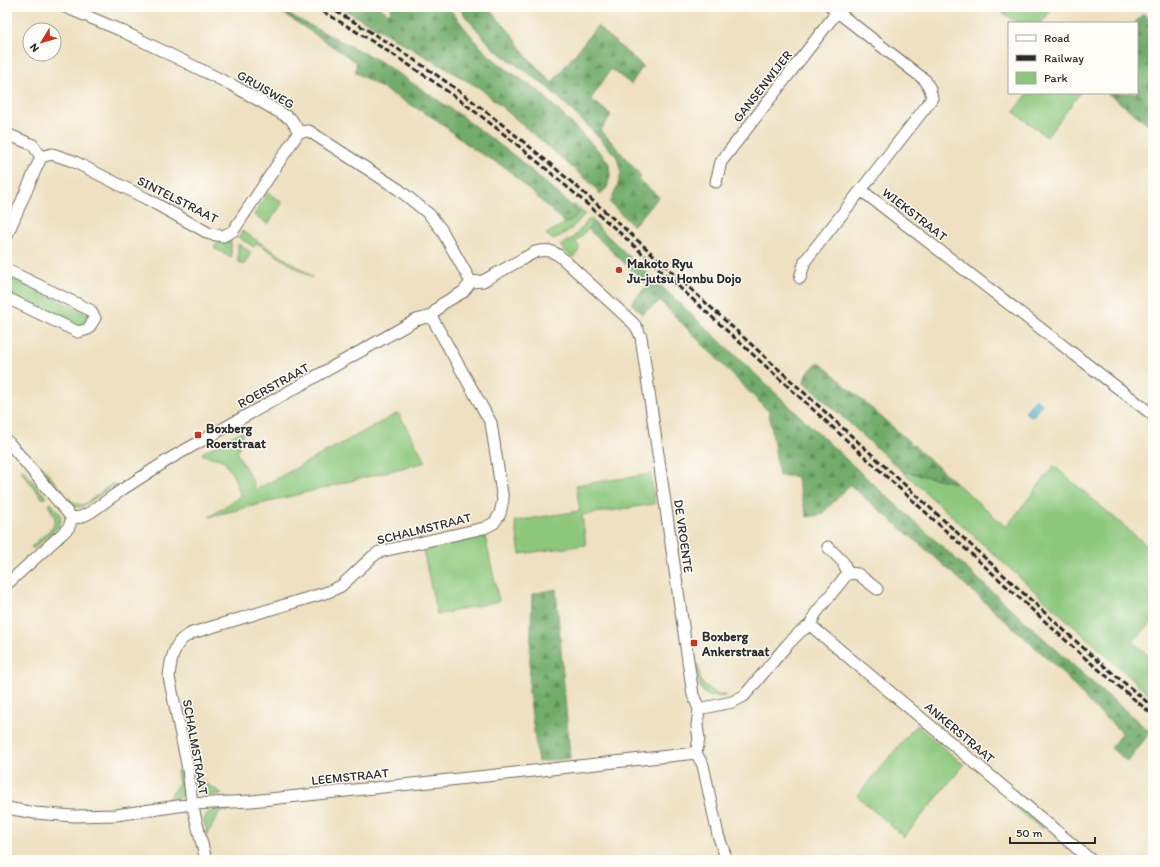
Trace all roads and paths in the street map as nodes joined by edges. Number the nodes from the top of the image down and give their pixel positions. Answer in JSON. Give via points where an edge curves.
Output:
{"nodes":[{"id":1,"x":65,"y":7,"type":"edge"},
{"id":2,"x":834,"y":9,"type":"edge"},
{"id":3,"x":299,"y":132,"type":"junction"},
{"id":4,"x":7,"y":134,"type":"edge"},
{"id":5,"x":41,"y":157,"type":"junction"},
{"id":6,"x":716,"y":182,"type":"dead end"},
{"id":7,"x":861,"y":190,"type":"junction"},
{"id":8,"x":7,"y":234,"type":"edge"},
{"id":9,"x":549,"y":250,"type":"joint"},
{"id":10,"x":7,"y":270,"type":"edge"},
{"id":11,"x":800,"y":278,"type":"dead end"},
{"id":12,"x":471,"y":282,"type":"junction"},
{"id":13,"x":7,"y":298,"type":"edge"},
{"id":14,"x":431,"y":316,"type":"junction"},
{"id":15,"x":1153,"y":415,"type":"edge"},
{"id":16,"x":7,"y":441,"type":"edge"},
{"id":17,"x":72,"y":518,"type":"junction"},
{"id":18,"x":828,"y":548,"type":"dead end"},
{"id":19,"x":848,"y":573,"type":"junction"},
{"id":20,"x":7,"y":584,"type":"edge"},
{"id":21,"x":877,"y":589,"type":"dead end"},
{"id":22,"x":810,"y":625,"type":"junction"},
{"id":23,"x":699,"y":709,"type":"junction"},
{"id":24,"x":696,"y":753,"type":"junction"},
{"id":25,"x":192,"y":804,"type":"junction"},
{"id":26,"x":7,"y":808,"type":"edge"},
{"id":27,"x":206,"y":860,"type":"edge"},
{"id":28,"x":727,"y":860,"type":"edge"},
{"id":29,"x":1091,"y":860,"type":"edge"}],
"edges":[{"from":1,"to":3,"type":"street","name":"GRUISWEG","via":[[120,30],[234,86],[292,119]]},
{"from":2,"to":6,"type":"street","name":"GANSENWIJER","via":[[721,162]]},
{"from":2,"to":7,"type":"street","name":"WIEKSTRAAT","via":[[925,80],[932,98]]},
{"from":3,"to":5,"type":"street","name":"SINTELSTRAAT","via":[[234,231],[222,236],[210,234],[73,161],[52,154]]},
{"from":3,"to":12,"type":"street","via":[[309,131],[314,134],[429,214],[441,229]]},
{"from":4,"to":5,"type":"street","via":[[33,145]]},
{"from":5,"to":8,"type":"street"},
{"from":7,"to":11,"type":"street","via":[[805,261]]},
{"from":7,"to":15,"type":"street","name":"WIEKSTRAAT"},
{"from":9,"to":12,"type":"street","name":"ROERSTRAAT","via":[[535,252],[483,281]]},
{"from":9,"to":23,"type":"street","name":"DE VROENTE","via":[[562,258],[633,323],[641,337],[692,689]]},
{"from":10,"to":13,"type":"street","via":[[90,310],[95,318],[88,329],[78,332]]},
{"from":12,"to":14,"type":"street","name":"ROERSTRAAT","via":[[463,292],[442,304]]},
{"from":14,"to":17,"type":"street","name":"ROERSTRAAT","via":[[416,320],[171,458],[91,512]]},
{"from":14,"to":25,"type":"street","name":"SCHALMSTRAAT","via":[[491,423],[503,500],[500,514],[494,523],[484,528],[379,552],[341,586],[328,592],[192,633],[181,641],[170,662],[169,678],[188,769]]},
{"from":16,"to":17,"type":"street"},
{"from":17,"to":20,"type":"street","via":[[63,533]]},
{"from":18,"to":19,"type":"street","via":[[843,562]]},
{"from":19,"to":21,"type":"street","via":[[858,574]]},
{"from":19,"to":22,"type":"street","via":[[816,613]]},
{"from":22,"to":23,"type":"street","via":[[787,645],[744,696],[732,702]]},
{"from":22,"to":29,"type":"street","name":"ANKERSTRAAT"},
{"from":23,"to":24,"type":"street","name":"DE VROENTE","via":[[699,739]]},
{"from":24,"to":25,"type":"street","name":"LEEMSTRAAT","via":[[258,800]]},
{"from":24,"to":28,"type":"street","via":[[703,765],[718,835]]},
{"from":25,"to":26,"type":"street","name":"LEEMSTRAAT","via":[[116,815],[74,816]]},
{"from":25,"to":27,"type":"street","name":"SCHALMSTRAAT"}]}
